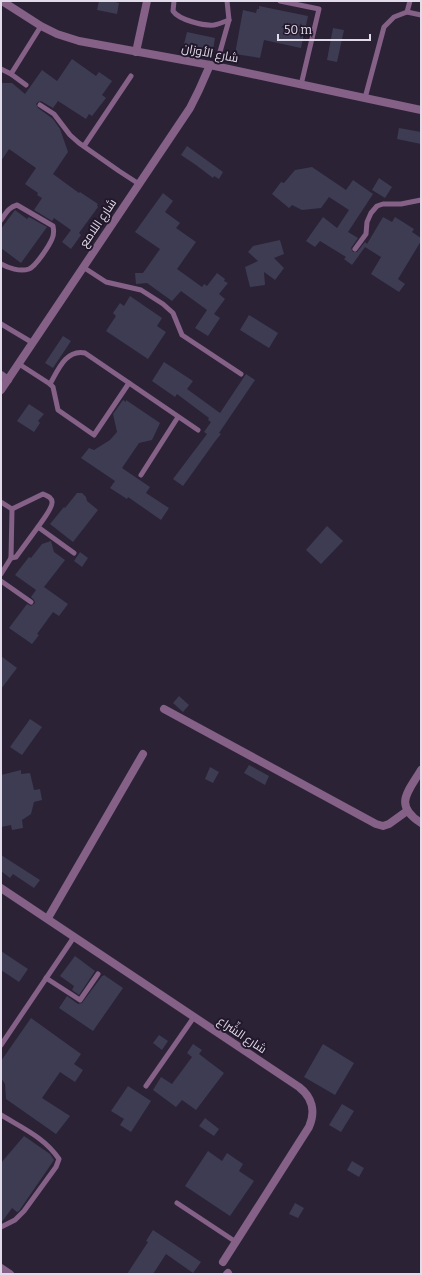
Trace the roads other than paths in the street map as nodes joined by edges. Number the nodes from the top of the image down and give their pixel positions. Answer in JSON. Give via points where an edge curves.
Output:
{"nodes":[{"id":1,"x":2,"y":1,"type":"edge"},
{"id":2,"x":147,"y":1,"type":"edge"},
{"id":3,"x":174,"y":1,"type":"edge"},
{"id":4,"x":227,"y":1,"type":"edge"},
{"id":5,"x":280,"y":1,"type":"edge"},
{"id":6,"x":410,"y":1,"type":"edge"},
{"id":7,"x":407,"y":12,"type":"junction"},
{"id":8,"x":421,"y":15,"type":"edge"},
{"id":9,"x":229,"y":20,"type":"junction"},
{"id":10,"x":41,"y":26,"type":"junction"},
{"id":11,"x":136,"y":52,"type":"junction"},
{"id":12,"x":213,"y":66,"type":"junction"},
{"id":13,"x":1,"y":69,"type":"edge"},
{"id":14,"x":11,"y":74,"type":"junction"},
{"id":15,"x":131,"y":76,"type":"dead end"},
{"id":16,"x":26,"y":85,"type":"dead end"},
{"id":17,"x":301,"y":85,"type":"junction"},
{"id":18,"x":365,"y":98,"type":"junction"},
{"id":19,"x":40,"y":105,"type":"dead end"},
{"id":20,"x":421,"y":110,"type":"edge"},
{"id":21,"x":84,"y":146,"type":"junction"},
{"id":22,"x":139,"y":184,"type":"junction"},
{"id":23,"x":421,"y":200,"type":"edge"},
{"id":24,"x":1,"y":220,"type":"edge"},
{"id":25,"x":355,"y":249,"type":"dead end"},
{"id":26,"x":1,"y":265,"type":"edge"},
{"id":27,"x":83,"y":267,"type":"junction"},
{"id":28,"x":1,"y":324,"type":"edge"},
{"id":29,"x":33,"y":343,"type":"junction"},
{"id":30,"x":19,"y":364,"type":"junction"},
{"id":31,"x":241,"y":374,"type":"dead end"},
{"id":32,"x":4,"y":378,"type":"edge"},
{"id":33,"x":129,"y":383,"type":"junction"},
{"id":34,"x":50,"y":384,"type":"junction"},
{"id":35,"x":1,"y":390,"type":"edge"},
{"id":36,"x":178,"y":417,"type":"junction"},
{"id":37,"x":198,"y":430,"type":"dead end"},
{"id":38,"x":141,"y":475,"type":"dead end"},
{"id":39,"x":1,"y":502,"type":"edge"},
{"id":40,"x":12,"y":509,"type":"junction"},
{"id":41,"x":38,"y":527,"type":"junction"},
{"id":42,"x":74,"y":554,"type":"dead end"},
{"id":43,"x":11,"y":558,"type":"junction"},
{"id":44,"x":1,"y":574,"type":"edge"},
{"id":45,"x":1,"y":581,"type":"edge"},
{"id":46,"x":31,"y":602,"type":"dead end"},
{"id":47,"x":164,"y":709,"type":"dead end"},
{"id":48,"x":143,"y":754,"type":"dead end"},
{"id":49,"x":421,"y":770,"type":"edge"},
{"id":50,"x":407,"y":811,"type":"junction"},
{"id":51,"x":421,"y":823,"type":"edge"},
{"id":52,"x":1,"y":888,"type":"edge"},
{"id":53,"x":48,"y":918,"type":"junction"},
{"id":54,"x":74,"y":937,"type":"junction"},
{"id":55,"x":98,"y":974,"type":"dead end"},
{"id":56,"x":46,"y":978,"type":"junction"},
{"id":57,"x":194,"y":1017,"type":"junction"},
{"id":58,"x":1,"y":1045,"type":"edge"},
{"id":59,"x":146,"y":1086,"type":"dead end"},
{"id":60,"x":1,"y":1115,"type":"edge"},
{"id":61,"x":177,"y":1203,"type":"dead end"},
{"id":62,"x":1,"y":1226,"type":"edge"},
{"id":63,"x":236,"y":1242,"type":"junction"},
{"id":64,"x":223,"y":1262,"type":"dead end"},
{"id":65,"x":1,"y":1268,"type":"edge"},
{"id":66,"x":10,"y":1274,"type":"edge"}],
"edges":[{"from":1,"to":10,"type":"street","name":"شارع الأوزان"},
{"from":2,"to":11,"type":"street"},
{"from":3,"to":9,"type":"lane","via":[[173,11],[183,20],[213,25]]},
{"from":4,"to":9,"type":"lane"},
{"from":5,"to":17,"type":"lane","via":[[319,9]]},
{"from":6,"to":7,"type":"lane"},
{"from":7,"to":8,"type":"lane"},
{"from":7,"to":18,"type":"lane","via":[[394,17],[384,27]]},
{"from":9,"to":12,"type":"lane"},
{"from":10,"to":11,"type":"street","name":"شارع الأوزان","via":[[79,41]]},
{"from":10,"to":14,"type":"lane"},
{"from":11,"to":12,"type":"street","name":"شارع الأوزان"},
{"from":12,"to":17,"type":"street","name":"شارع الأوزان"},
{"from":12,"to":22,"type":"street","name":"شارع اللامع","via":[[190,108]]},
{"from":13,"to":14,"type":"lane"},
{"from":14,"to":16,"type":"lane"},
{"from":15,"to":21,"type":"lane"},
{"from":17,"to":18,"type":"street","name":"شارع الأوزان"},
{"from":18,"to":20,"type":"street","name":"شارع الأوزان"},
{"from":19,"to":21,"type":"lane","via":[[54,114],[70,135]]},
{"from":21,"to":22,"type":"lane"},
{"from":22,"to":27,"type":"street","name":"شارع اللامع"},
{"from":23,"to":25,"type":"lane","via":[[377,206],[367,222],[366,234]]},
{"from":24,"to":26,"type":"lane","via":[[8,210],[18,205],[53,226],[54,231],[53,238],[30,269],[12,269]]},
{"from":27,"to":29,"type":"street","name":"شارع اللامع"},
{"from":27,"to":31,"type":"lane","via":[[106,282],[141,290],[163,304],[173,313],[182,335]]},
{"from":28,"to":29,"type":"lane"},
{"from":29,"to":30,"type":"street","name":"شارع اللامع"},
{"from":30,"to":32,"type":"street","name":"شارع اللامع"},
{"from":30,"to":34,"type":"lane"},
{"from":32,"to":35,"type":"street","name":"شارع اللامع"},
{"from":33,"to":34,"type":"lane","via":[[81,352],[71,354],[66,359]]},
{"from":33,"to":34,"type":"lane","via":[[94,435],[58,410]]},
{"from":33,"to":36,"type":"lane"},
{"from":36,"to":37,"type":"lane"},
{"from":36,"to":38,"type":"lane"},
{"from":39,"to":40,"type":"lane"},
{"from":40,"to":41,"type":"lane","via":[[43,494],[50,497],[52,506]]},
{"from":40,"to":43,"type":"lane"},
{"from":41,"to":42,"type":"lane"},
{"from":41,"to":43,"type":"lane","via":[[16,557]]},
{"from":43,"to":44,"type":"lane"},
{"from":45,"to":46,"type":"lane"},
{"from":47,"to":50,"type":"street","via":[[376,824],[389,824]]},
{"from":48,"to":53,"type":"street"},
{"from":49,"to":50,"type":"street","via":[[406,795]]},
{"from":50,"to":51,"type":"street"},
{"from":52,"to":53,"type":"street","name":"شارع الشِّراع"},
{"from":53,"to":54,"type":"street","name":"شارع الشِّراع"},
{"from":54,"to":56,"type":"lane"},
{"from":54,"to":57,"type":"street","name":"شارع الشِّراع"},
{"from":55,"to":56,"type":"lane","via":[[80,1000]]},
{"from":56,"to":58,"type":"lane"},
{"from":57,"to":59,"type":"lane"},
{"from":57,"to":63,"type":"street","name":"شارع الشِّراع","via":[[304,1091],[312,1103],[312,1121],[309,1127]]},
{"from":60,"to":62,"type":"lane","via":[[33,1133],[47,1144],[59,1159],[24,1211],[15,1220]]},
{"from":61,"to":63,"type":"lane"},
{"from":63,"to":64,"type":"street","name":"شارع الشِّراع"},
{"from":65,"to":66,"type":"street"}]}
